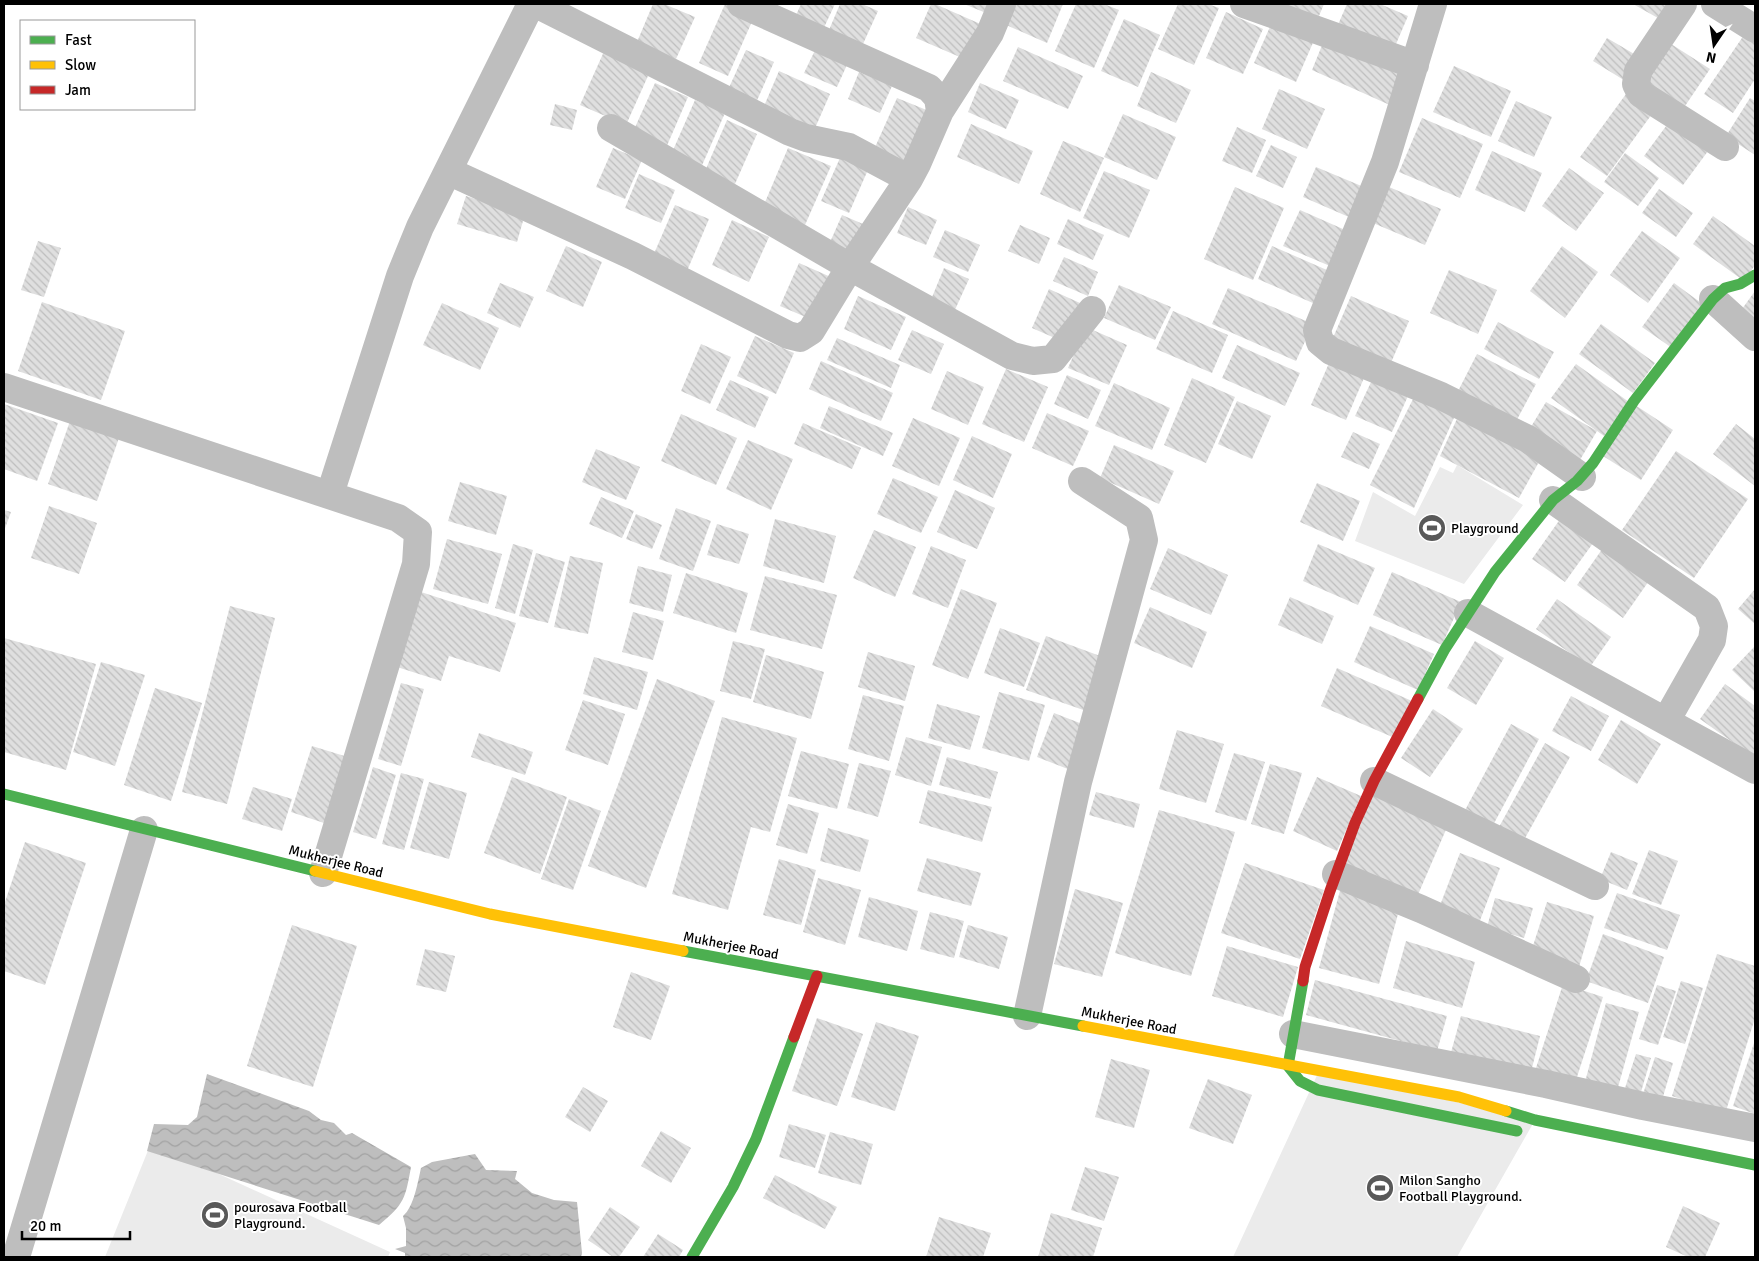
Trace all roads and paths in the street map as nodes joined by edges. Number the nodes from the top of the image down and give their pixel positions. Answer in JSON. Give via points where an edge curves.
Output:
{"nodes":[{"id":1,"x":531,"y":4,"type":"edge"},
{"id":2,"x":536,"y":4,"type":"edge"},
{"id":3,"x":741,"y":4,"type":"edge"},
{"id":4,"x":1002,"y":4,"type":"edge"},
{"id":5,"x":1244,"y":4,"type":"edge"},
{"id":6,"x":1434,"y":4,"type":"edge"},
{"id":7,"x":1683,"y":4,"type":"edge"},
{"id":8,"x":1715,"y":4,"type":"edge"},
{"id":9,"x":1755,"y":29,"type":"edge"},
{"id":10,"x":1415,"y":65,"type":"junction"},
{"id":11,"x":940,"y":111,"type":"junction"},
{"id":12,"x":611,"y":128,"type":"dead end"},
{"id":13,"x":1725,"y":147,"type":"dead end"},
{"id":14,"x":448,"y":171,"type":"junction"},
{"id":15,"x":909,"y":179,"type":"junction"},
{"id":16,"x":850,"y":267,"type":"junction"},
{"id":17,"x":1755,"y":275,"type":"edge"},
{"id":18,"x":1712,"y":299,"type":"junction"},
{"id":19,"x":1092,"y":310,"type":"dead end"},
{"id":20,"x":1755,"y":337,"type":"edge"},
{"id":21,"x":4,"y":387,"type":"edge"},
{"id":22,"x":1582,"y":477,"type":"junction"},
{"id":23,"x":1082,"y":481,"type":"dead end"},
{"id":24,"x":330,"y":494,"type":"junction"},
{"id":25,"x":1552,"y":500,"type":"junction"},
{"id":26,"x":1468,"y":613,"type":"junction"},
{"id":27,"x":1666,"y":721,"type":"junction"},
{"id":28,"x":1755,"y":770,"type":"edge"},
{"id":29,"x":1374,"y":782,"type":"junction"},
{"id":30,"x":4,"y":794,"type":"edge"},
{"id":31,"x":144,"y":830,"type":"junction"},
{"id":32,"x":324,"y":873,"type":"junction"},
{"id":33,"x":1336,"y":874,"type":"junction"},
{"id":34,"x":1595,"y":886,"type":"dead end"},
{"id":35,"x":817,"y":976,"type":"junction"},
{"id":36,"x":1576,"y":979,"type":"dead end"},
{"id":37,"x":1027,"y":1016,"type":"junction"},
{"id":38,"x":1293,"y":1034,"type":"junction"},
{"id":39,"x":1288,"y":1066,"type":"junction"},
{"id":40,"x":1755,"y":1128,"type":"edge"},
{"id":41,"x":1531,"y":1134,"type":"dead end"},
{"id":42,"x":1755,"y":1165,"type":"edge"},
{"id":43,"x":16,"y":1257,"type":"edge"},
{"id":44,"x":692,"y":1257,"type":"edge"}],
"edges":[{"from":1,"to":14,"type":"street"},
{"from":2,"to":15,"type":"street","via":[[790,132],[849,147]]},
{"from":3,"to":11,"type":"street","via":[[929,88],[938,98]]},
{"from":4,"to":11,"type":"street","via":[[990,34]]},
{"from":5,"to":10,"type":"street"},
{"from":6,"to":10,"type":"street"},
{"from":7,"to":13,"type":"street","via":[[1638,71],[1636,84],[1641,94]]},
{"from":8,"to":9,"type":"street"},
{"from":10,"to":22,"type":"street","via":[[1385,162],[1317,330],[1320,342],[1331,351],[1441,396],[1528,439]]},
{"from":11,"to":15,"type":"street"},
{"from":12,"to":16,"type":"street"},
{"from":14,"to":16,"type":"street","via":[[633,256],[794,337],[800,338],[810,331]]},
{"from":14,"to":24,"type":"street","via":[[400,276]]},
{"from":15,"to":16,"type":"street"},
{"from":16,"to":19,"type":"street","via":[[1012,356],[1033,361],[1053,359]]},
{"from":17,"to":18,"type":"main road","via":[[1725,288]]},
{"from":18,"to":20,"type":"street"},
{"from":18,"to":22,"type":"main road","via":[[1634,401]]},
{"from":21,"to":24,"type":"street"},
{"from":22,"to":25,"type":"main road"},
{"from":23,"to":37,"type":"street","via":[[1139,518],[1144,540],[1078,782]]},
{"from":24,"to":32,"type":"street","via":[[398,518],[418,532],[416,564]]},
{"from":25,"to":26,"type":"main road","via":[[1495,572]]},
{"from":25,"to":27,"type":"street","via":[[1706,608],[1714,626],[1712,640]]},
{"from":26,"to":27,"type":"street"},
{"from":26,"to":29,"type":"main road","via":[[1445,649]]},
{"from":27,"to":28,"type":"street"},
{"from":29,"to":33,"type":"main road"},
{"from":29,"to":34,"type":"street"},
{"from":30,"to":31,"type":"main road","name":"Mukherjee Road"},
{"from":31,"to":32,"type":"main road","name":"Mukherjee Road"},
{"from":31,"to":43,"type":"street"},
{"from":32,"to":35,"type":"main road","name":"Mukherjee Road","via":[[490,914]]},
{"from":33,"to":36,"type":"street"},
{"from":33,"to":38,"type":"main road","via":[[1305,967]]},
{"from":35,"to":37,"type":"main road","name":"Mukherjee Road"},
{"from":35,"to":44,"type":"main road","via":[[756,1139]]},
{"from":37,"to":39,"type":"main road","name":"Mukherjee Road"},
{"from":38,"to":39,"type":"main road"},
{"from":38,"to":40,"type":"street"},
{"from":39,"to":41,"type":"main road","via":[[1295,1078],[1318,1090]]},
{"from":39,"to":42,"type":"main road","name":"Mukherjee Road","via":[[1459,1097],[1535,1120]]}]}
